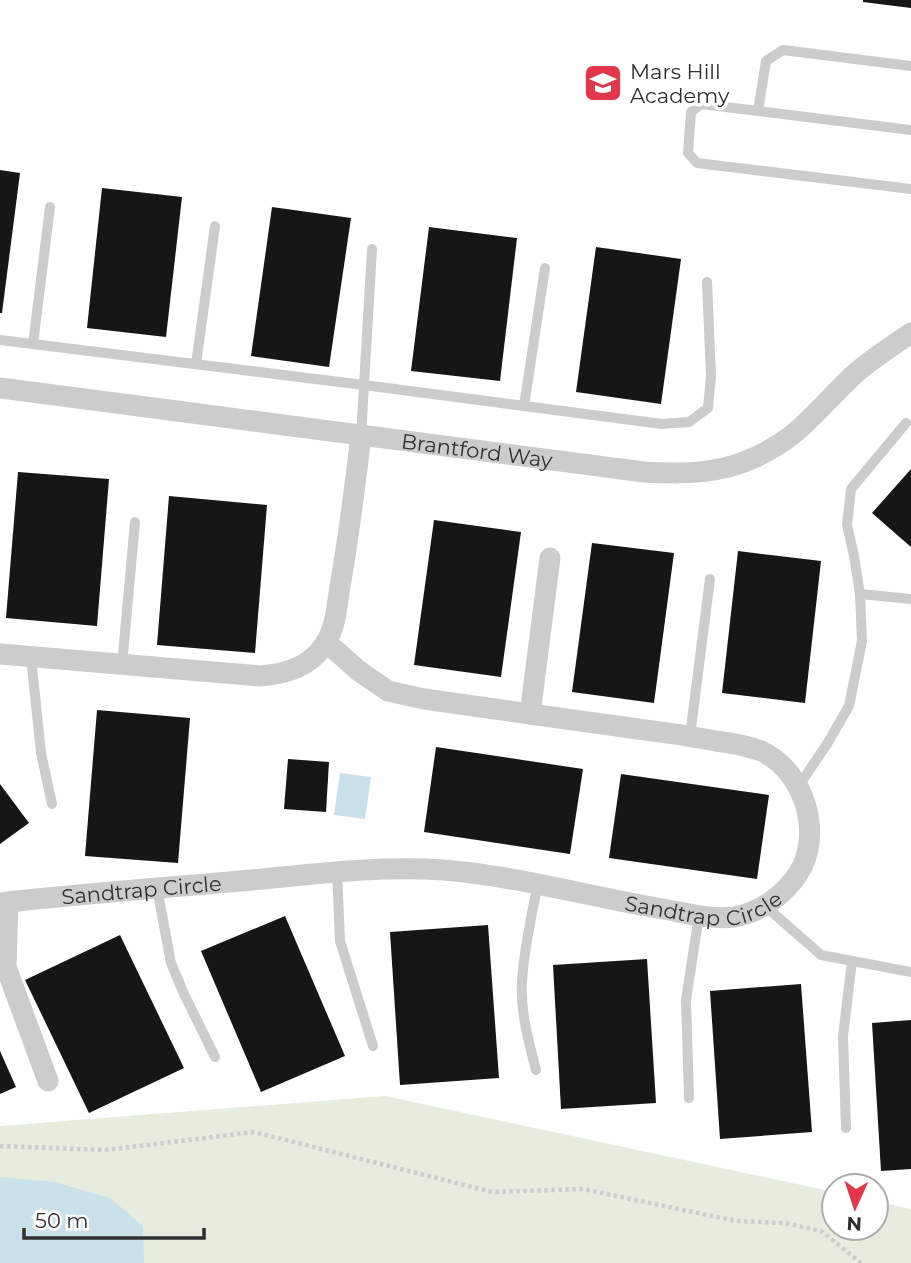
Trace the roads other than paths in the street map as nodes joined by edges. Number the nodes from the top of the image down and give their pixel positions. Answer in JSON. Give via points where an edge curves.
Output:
{"nodes":[{"id":1,"x":911,"y":66,"type":"edge"},
{"id":2,"x":758,"y":111,"type":"junction"},
{"id":3,"x":911,"y":130,"type":"edge"},
{"id":4,"x":911,"y":189,"type":"edge"},
{"id":5,"x":50,"y":207,"type":"dead end"},
{"id":6,"x":215,"y":226,"type":"dead end"},
{"id":7,"x":372,"y":249,"type":"dead end"},
{"id":8,"x":545,"y":268,"type":"dead end"},
{"id":9,"x":707,"y":282,"type":"dead end"},
{"id":10,"x":911,"y":333,"type":"edge"},
{"id":11,"x":0,"y":340,"type":"edge"},
{"id":12,"x":33,"y":344,"type":"junction"},
{"id":13,"x":196,"y":364,"type":"junction"},
{"id":14,"x":364,"y":385,"type":"junction"},
{"id":15,"x":0,"y":388,"type":"edge"},
{"id":16,"x":524,"y":406,"type":"junction"},
{"id":17,"x":906,"y":423,"type":"dead end"},
{"id":18,"x":361,"y":436,"type":"junction"},
{"id":19,"x":135,"y":522,"type":"dead end"},
{"id":20,"x":550,"y":558,"type":"dead end"},
{"id":21,"x":710,"y":579,"type":"dead end"},
{"id":22,"x":860,"y":594,"type":"junction"},
{"id":23,"x":911,"y":599,"type":"edge"},
{"id":24,"x":326,"y":642,"type":"junction"},
{"id":25,"x":0,"y":654,"type":"edge"},
{"id":26,"x":32,"y":657,"type":"junction"},
{"id":27,"x":122,"y":665,"type":"junction"},
{"id":28,"x":530,"y":714,"type":"junction"},
{"id":29,"x":690,"y":736,"type":"junction"},
{"id":30,"x":798,"y":787,"type":"junction"},
{"id":31,"x":52,"y":804,"type":"dead end"},
{"id":32,"x":337,"y":872,"type":"junction"},
{"id":33,"x":538,"y":884,"type":"junction"},
{"id":34,"x":157,"y":888,"type":"junction"},
{"id":35,"x":4,"y":902,"type":"edge"},
{"id":36,"x":764,"y":905,"type":"junction"},
{"id":37,"x":699,"y":915,"type":"junction"},
{"id":38,"x":852,"y":961,"type":"junction"},
{"id":39,"x":911,"y":972,"type":"edge"},
{"id":40,"x":373,"y":1046,"type":"dead end"},
{"id":41,"x":215,"y":1057,"type":"dead end"},
{"id":42,"x":536,"y":1070,"type":"dead end"},
{"id":43,"x":48,"y":1081,"type":"dead end"},
{"id":44,"x":689,"y":1098,"type":"dead end"},
{"id":45,"x":846,"y":1128,"type":"dead end"}],
"edges":[{"from":1,"to":2,"type":"lane","via":[[783,50],[766,61]]},
{"from":2,"to":3,"type":"lane"},
{"from":2,"to":4,"type":"lane","via":[[701,104],[691,112],[688,153],[697,163]]},
{"from":5,"to":12,"type":"lane"},
{"from":6,"to":13,"type":"lane"},
{"from":7,"to":14,"type":"lane"},
{"from":8,"to":16,"type":"lane"},
{"from":9,"to":16,"type":"lane","via":[[708,408],[689,422],[662,424]]},
{"from":10,"to":18,"type":"street","name":"Brantford Way","via":[[857,372],[793,434],[763,453],[714,470],[644,472]]},
{"from":11,"to":12,"type":"lane"},
{"from":12,"to":13,"type":"lane"},
{"from":13,"to":14,"type":"lane"},
{"from":14,"to":16,"type":"lane"},
{"from":14,"to":18,"type":"lane"},
{"from":15,"to":18,"type":"street","name":"Brantford Way"},
{"from":17,"to":22,"type":"lane","via":[[851,489],[847,525]]},
{"from":18,"to":24,"type":"street","via":[[334,625]]},
{"from":19,"to":27,"type":"lane"},
{"from":20,"to":28,"type":"street"},
{"from":21,"to":29,"type":"lane"},
{"from":22,"to":23,"type":"lane"},
{"from":22,"to":30,"type":"lane","via":[[862,641],[849,706]]},
{"from":24,"to":27,"type":"street","via":[[314,658],[279,675]]},
{"from":24,"to":28,"type":"street","name":"Sandtrap Circle","via":[[388,691]]},
{"from":25,"to":26,"type":"street"},
{"from":26,"to":27,"type":"street"},
{"from":26,"to":31,"type":"lane","via":[[41,753]]},
{"from":28,"to":29,"type":"street","name":"Sandtrap Circle"},
{"from":29,"to":30,"type":"street","name":"Sandtrap Circle","via":[[763,752],[789,773]]},
{"from":30,"to":36,"type":"street","name":"Sandtrap Circle","via":[[809,820],[807,854],[791,884]]},
{"from":32,"to":33,"type":"street","name":"Sandtrap Circle","via":[[430,869]]},
{"from":32,"to":34,"type":"street","name":"Sandtrap Circle"},
{"from":32,"to":40,"type":"lane","via":[[340,941]]},
{"from":33,"to":37,"type":"street","name":"Sandtrap Circle"},
{"from":33,"to":42,"type":"lane","via":[[522,984]]},
{"from":34,"to":35,"type":"street","name":"Sandtrap Circle"},
{"from":34,"to":41,"type":"lane","via":[[172,962]]},
{"from":35,"to":43,"type":"street","via":[[6,967]]},
{"from":36,"to":37,"type":"street","name":"Sandtrap Circle","via":[[733,917]]},
{"from":36,"to":38,"type":"lane","via":[[821,955]]},
{"from":37,"to":44,"type":"lane","via":[[686,1000]]},
{"from":38,"to":39,"type":"lane"},
{"from":38,"to":45,"type":"lane","via":[[843,1036]]}]}
